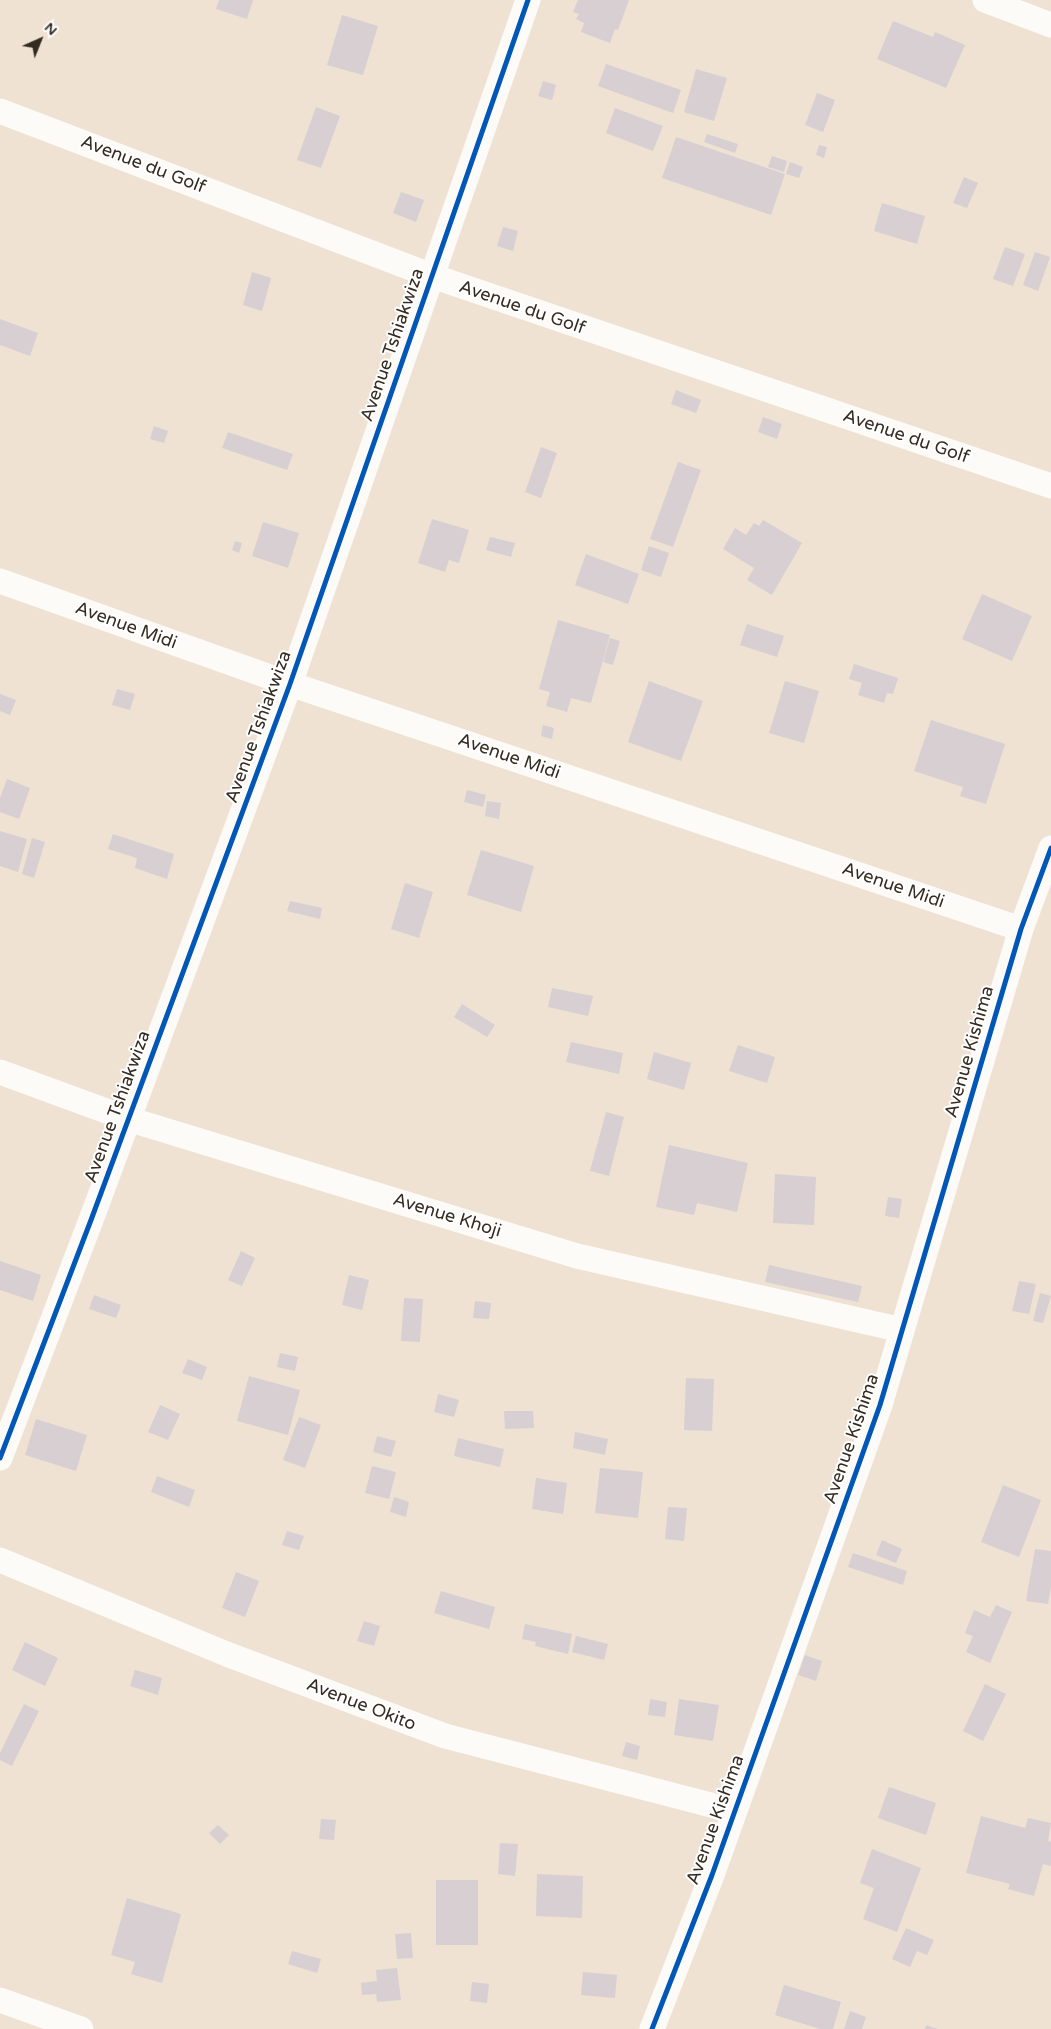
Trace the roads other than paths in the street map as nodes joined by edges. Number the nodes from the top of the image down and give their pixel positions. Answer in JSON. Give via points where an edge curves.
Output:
{"nodes":[{"id":1,"x":528,"y":0,"type":"edge"},
{"id":2,"x":985,"y":0,"type":"edge"},
{"id":3,"x":1051,"y":25,"type":"edge"},
{"id":4,"x":0,"y":111,"type":"edge"},
{"id":5,"x":432,"y":276,"type":"junction"},
{"id":6,"x":1051,"y":486,"type":"edge"},
{"id":7,"x":0,"y":581,"type":"edge"},
{"id":8,"x":290,"y":684,"type":"junction"},
{"id":9,"x":1051,"y":848,"type":"edge"},
{"id":10,"x":1021,"y":929,"type":"junction"},
{"id":11,"x":0,"y":1072,"type":"edge"},
{"id":12,"x":128,"y":1119,"type":"junction"},
{"id":13,"x":902,"y":1330,"type":"junction"},
{"id":14,"x":0,"y":1458,"type":"edge"},
{"id":15,"x":0,"y":1560,"type":"edge"},
{"id":16,"x":734,"y":1811,"type":"junction"},
{"id":17,"x":0,"y":2000,"type":"edge"},
{"id":18,"x":81,"y":2029,"type":"edge"},
{"id":19,"x":652,"y":2029,"type":"edge"}],
"edges":[{"from":1,"to":5,"type":"street","name":"Avenue Tshiakwiza"},
{"from":2,"to":3,"type":"street"},
{"from":4,"to":5,"type":"street","name":"Avenue du Golf"},
{"from":5,"to":6,"type":"street","name":"Avenue du Golf"},
{"from":5,"to":8,"type":"street","name":"Avenue Tshiakwiza"},
{"from":7,"to":8,"type":"street","name":"Avenue Midi"},
{"from":8,"to":10,"type":"street","name":"Avenue Midi"},
{"from":8,"to":12,"type":"street","name":"Avenue Tshiakwiza"},
{"from":9,"to":10,"type":"street","name":"Avenue Kishima"},
{"from":10,"to":13,"type":"street","name":"Avenue Kishima"},
{"from":11,"to":12,"type":"street","name":"Avenue Khoji"},
{"from":12,"to":13,"type":"street","name":"Avenue Khoji","via":[[577,1256]]},
{"from":12,"to":14,"type":"street","name":"Avenue Tshiakwiza"},
{"from":13,"to":16,"type":"street","name":"Avenue Kishima","via":[[880,1405]]},
{"from":15,"to":16,"type":"street","name":"Avenue Okito","via":[[229,1656],[445,1736]]},
{"from":16,"to":19,"type":"street","name":"Avenue Kishima"},
{"from":17,"to":18,"type":"street"}]}
